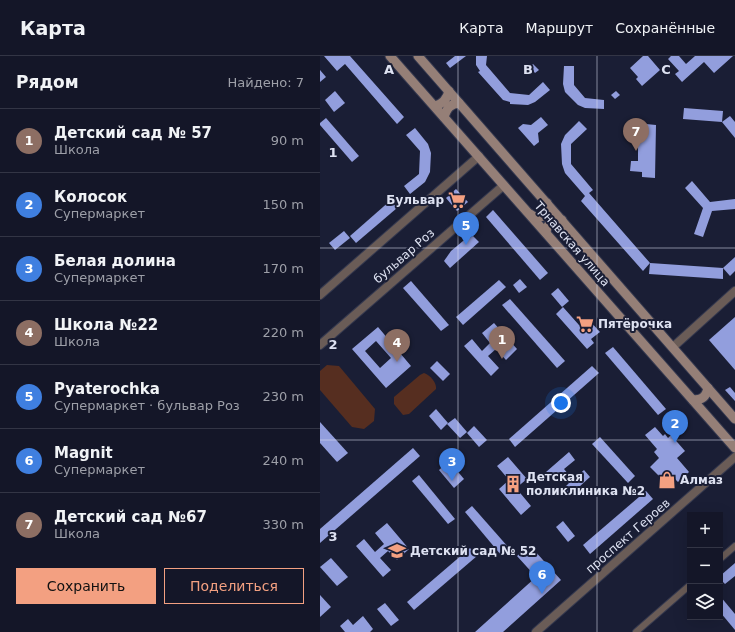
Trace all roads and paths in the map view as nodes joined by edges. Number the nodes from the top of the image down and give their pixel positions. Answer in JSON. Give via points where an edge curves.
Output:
{"nodes":[{"id":1,"x":390,"y":56,"type":"edge"},
{"id":2,"x":421,"y":57,"type":"edge"},
{"id":3,"x":449,"y":91,"type":"junction"},
{"id":4,"x":460,"y":104,"type":"junction"},
{"id":5,"x":435,"y":106,"type":"junction"},
{"id":6,"x":444,"y":117,"type":"junction"},
{"id":7,"x":479,"y":156,"type":"junction"},
{"id":8,"x":504,"y":185,"type":"junction"},
{"id":9,"x":547,"y":203,"type":"junction"},
{"id":10,"x":530,"y":214,"type":"junction"},
{"id":11,"x":562,"y":220,"type":"junction"},
{"id":12,"x":546,"y":233,"type":"junction"},
{"id":13,"x":735,"y":291,"type":"edge"},
{"id":14,"x":320,"y":295,"type":"edge"},
{"id":15,"x":320,"y":345,"type":"edge"},
{"id":16,"x":673,"y":347,"type":"junction"},
{"id":17,"x":708,"y":388,"type":"junction"},
{"id":18,"x":693,"y":400,"type":"junction"},
{"id":19,"x":735,"y":418,"type":"edge"},
{"id":20,"x":735,"y":448,"type":"edge"},
{"id":21,"x":735,"y":457,"type":"edge"},
{"id":22,"x":735,"y":546,"type":"edge"},
{"id":23,"x":723,"y":556,"type":"edge"},
{"id":24,"x":687,"y":588,"type":"edge"},
{"id":25,"x":536,"y":632,"type":"edge"},
{"id":26,"x":636,"y":632,"type":"edge"}],
"edges":[{"from":1,"to":5,"type":"main road","name":"Трнавская улица"},
{"from":2,"to":3,"type":"main road","name":"Трнавская улица"},
{"from":3,"to":4,"type":"main road","name":"Трнавская улица"},
{"from":3,"to":5,"type":"main road","via":[[448,97]]},
{"from":4,"to":6,"type":"main road","via":[[449,106]]},
{"from":4,"to":9,"type":"main road","name":"Трнавская улица"},
{"from":5,"to":6,"type":"main road","name":"Трнавская улица"},
{"from":6,"to":7,"type":"main road","name":"Трнавская улица"},
{"from":7,"to":8,"type":"main road","name":"Трнавская улица"},
{"from":7,"to":14,"type":"street"},
{"from":8,"to":10,"type":"main road","name":"Трнавская улица"},
{"from":8,"to":15,"type":"street","name":"бульвар Роз"},
{"from":9,"to":10,"type":"main road","via":[[548,210],[544,216],[536,218]]},
{"from":9,"to":11,"type":"main road","name":"Трнавская улица"},
{"from":10,"to":12,"type":"main road","name":"Трнавская улица"},
{"from":11,"to":12,"type":"main road","via":[[550,222],[546,227]]},
{"from":11,"to":16,"type":"main road","name":"Трнавская улица"},
{"from":12,"to":18,"type":"main road","name":"Трнавская улица"},
{"from":13,"to":16,"type":"street"},
{"from":16,"to":17,"type":"main road","name":"Трнавская улица"},
{"from":17,"to":18,"type":"main road","via":[[704,398]]},
{"from":17,"to":19,"type":"main road","name":"Трнавская улица"},
{"from":18,"to":20,"type":"main road","name":"Трнавская улица"},
{"from":21,"to":25,"type":"street","name":"проспект Героев"},
{"from":22,"to":23,"type":"street"},
{"from":24,"to":26,"type":"street"}]}
